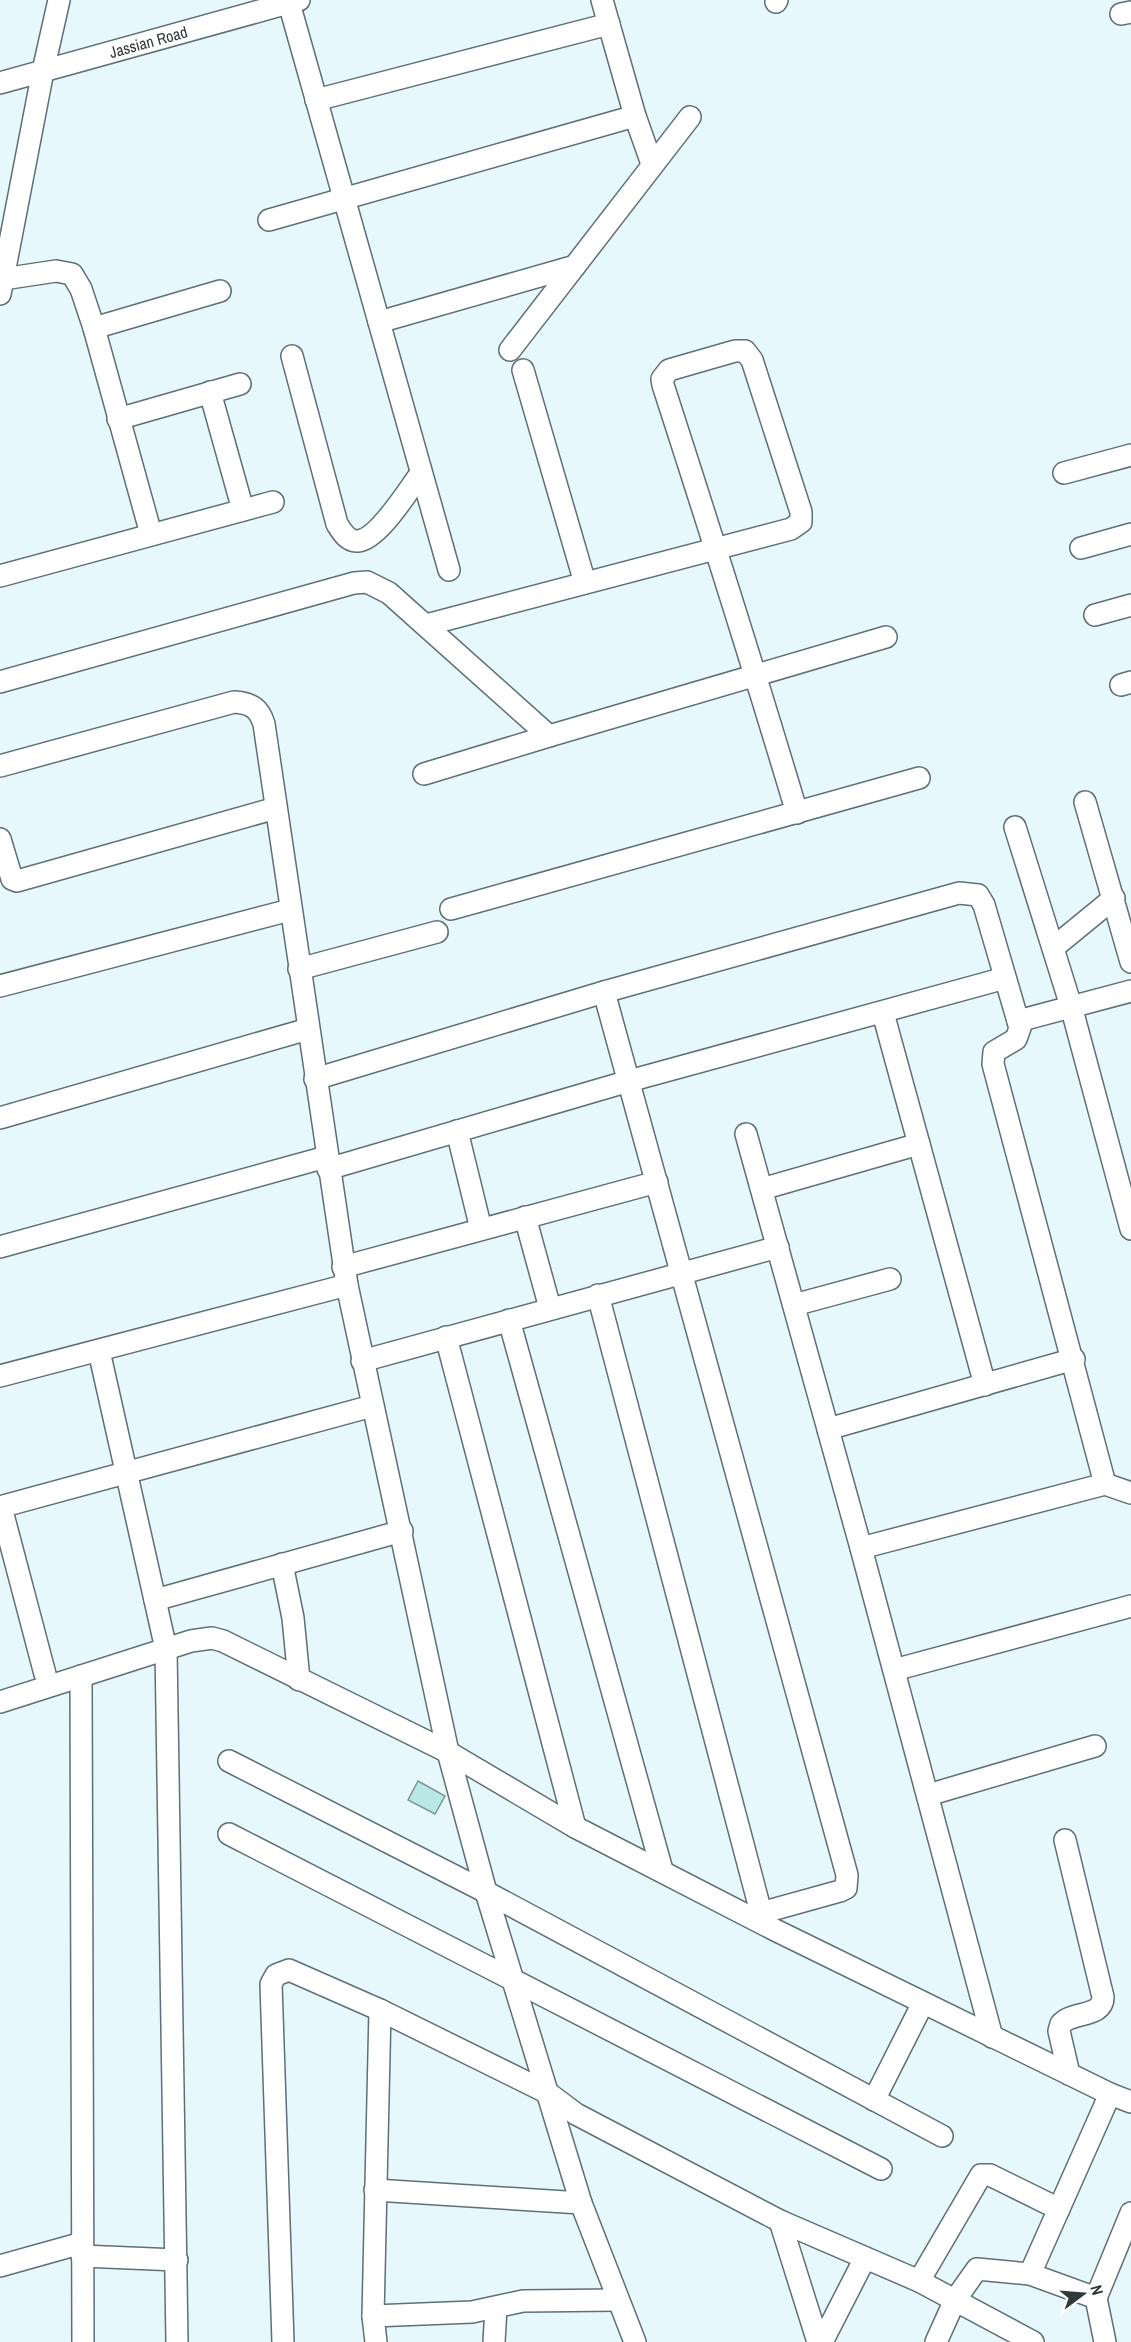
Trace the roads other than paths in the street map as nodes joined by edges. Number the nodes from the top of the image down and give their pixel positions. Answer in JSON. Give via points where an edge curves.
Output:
{"nodes":[{"id":1,"x":59,"y":0,"type":"edge"},
{"id":2,"x":602,"y":0,"type":"edge"},
{"id":3,"x":294,"y":1,"type":"edge"},
{"id":4,"x":609,"y":24,"type":"junction"},
{"id":5,"x":43,"y":71,"type":"junction"},
{"id":6,"x":0,"y":82,"type":"edge"},
{"id":7,"x":316,"y":100,"type":"junction"},
{"id":8,"x":635,"y":116,"type":"junction"},
{"id":9,"x":690,"y":117,"type":"dead end"},
{"id":10,"x":652,"y":164,"type":"junction"},
{"id":11,"x":344,"y":198,"type":"junction"},
{"id":12,"x":269,"y":220,"type":"dead end"},
{"id":13,"x":575,"y":266,"type":"junction"},
{"id":14,"x":2,"y":287,"type":"edge"},
{"id":15,"x":220,"y":291,"type":"dead end"},
{"id":16,"x":378,"y":322,"type":"junction"},
{"id":17,"x":94,"y":328,"type":"junction"},
{"id":18,"x":510,"y":350,"type":"dead end"},
{"id":19,"x":292,"y":356,"type":"dead end"},
{"id":20,"x":523,"y":370,"type":"dead end"},
{"id":21,"x":240,"y":384,"type":"dead end"},
{"id":22,"x":210,"y":392,"type":"junction"},
{"id":23,"x":118,"y":419,"type":"junction"},
{"id":24,"x":1131,"y":455,"type":"edge"},
{"id":25,"x":422,"y":472,"type":"junction"},
{"id":26,"x":1064,"y":473,"type":"dead end"},
{"id":27,"x":273,"y":502,"type":"dead end"},
{"id":28,"x":243,"y":510,"type":"junction"},
{"id":29,"x":151,"y":534,"type":"junction"},
{"id":30,"x":1131,"y":534,"type":"edge"},
{"id":31,"x":1081,"y":548,"type":"dead end"},
{"id":32,"x":716,"y":549,"type":"junction"},
{"id":33,"x":449,"y":570,"type":"dead end"},
{"id":34,"x":0,"y":576,"type":"edge"},
{"id":35,"x":585,"y":583,"type":"junction"},
{"id":36,"x":1131,"y":605,"type":"edge"},
{"id":37,"x":1095,"y":615,"type":"dead end"},
{"id":38,"x":426,"y":625,"type":"junction"},
{"id":39,"x":886,"y":638,"type":"dead end"},
{"id":40,"x":756,"y":676,"type":"junction"},
{"id":41,"x":0,"y":682,"type":"edge"},
{"id":42,"x":549,"y":736,"type":"junction"},
{"id":43,"x":0,"y":766,"type":"edge"},
{"id":44,"x":424,"y":774,"type":"dead end"},
{"id":45,"x":919,"y":778,"type":"dead end"},
{"id":46,"x":1085,"y":802,"type":"dead end"},
{"id":47,"x":276,"y":808,"type":"junction"},
{"id":48,"x":797,"y":813,"type":"junction"},
{"id":49,"x":1015,"y":827,"type":"dead end"},
{"id":50,"x":1,"y":844,"type":"edge"},
{"id":51,"x":1114,"y":898,"type":"junction"},
{"id":52,"x":451,"y":909,"type":"dead end"},
{"id":53,"x":290,"y":910,"type":"junction"},
{"id":54,"x":437,"y":932,"type":"dead end"},
{"id":55,"x":1053,"y":948,"type":"junction"},
{"id":56,"x":1131,"y":962,"type":"edge"},
{"id":57,"x":299,"y":969,"type":"junction"},
{"id":58,"x":1005,"y":978,"type":"junction"},
{"id":59,"x":0,"y":986,"type":"edge"},
{"id":60,"x":1131,"y":991,"type":"edge"},
{"id":61,"x":604,"y":992,"type":"junction"},
{"id":62,"x":1071,"y":1006,"type":"junction"},
{"id":63,"x":883,"y":1013,"type":"junction"},
{"id":64,"x":1018,"y":1021,"type":"junction"},
{"id":65,"x":308,"y":1029,"type":"junction"},
{"id":66,"x":315,"y":1079,"type":"junction"},
{"id":67,"x":629,"y":1081,"type":"junction"},
{"id":68,"x":0,"y":1118,"type":"edge"},
{"id":69,"x":457,"y":1131,"type":"junction"},
{"id":70,"x":746,"y":1134,"type":"dead end"},
{"id":71,"x":919,"y":1144,"type":"junction"},
{"id":72,"x":327,"y":1163,"type":"junction"},
{"id":73,"x":1124,"y":1179,"type":"edge"},
{"id":74,"x":657,"y":1182,"type":"junction"},
{"id":75,"x":762,"y":1189,"type":"junction"},
{"id":76,"x":525,"y":1217,"type":"junction"},
{"id":77,"x":482,"y":1229,"type":"junction"},
{"id":78,"x":1131,"y":1229,"type":"edge"},
{"id":79,"x":0,"y":1247,"type":"edge"},
{"id":80,"x":778,"y":1247,"type":"junction"},
{"id":81,"x":682,"y":1272,"type":"junction"},
{"id":82,"x":345,"y":1276,"type":"junction"},
{"id":83,"x":890,"y":1280,"type":"dead end"},
{"id":84,"x":598,"y":1295,"type":"junction"},
{"id":85,"x":794,"y":1305,"type":"junction"},
{"id":86,"x":550,"y":1308,"type":"junction"},
{"id":87,"x":509,"y":1320,"type":"junction"},
{"id":88,"x":446,"y":1337,"type":"junction"},
{"id":89,"x":99,"y":1351,"type":"junction"},
{"id":90,"x":1074,"y":1359,"type":"junction"},
{"id":91,"x":362,"y":1361,"type":"junction"},
{"id":92,"x":0,"y":1376,"type":"edge"},
{"id":93,"x":985,"y":1385,"type":"junction"},
{"id":94,"x":372,"y":1406,"type":"junction"},
{"id":95,"x":828,"y":1429,"type":"junction"},
{"id":96,"x":126,"y":1472,"type":"junction"},
{"id":97,"x":1105,"y":1484,"type":"junction"},
{"id":98,"x":1131,"y":1493,"type":"edge"},
{"id":99,"x":0,"y":1507,"type":"edge"},
{"id":100,"x":402,"y":1531,"type":"junction"},
{"id":101,"x":861,"y":1548,"type":"junction"},
{"id":102,"x":282,"y":1564,"type":"junction"},
{"id":103,"x":155,"y":1600,"type":"junction"},
{"id":104,"x":1131,"y":1606,"type":"edge"},
{"id":105,"x":166,"y":1649,"type":"junction"},
{"id":106,"x":894,"y":1670,"type":"junction"},
{"id":107,"x":45,"y":1674,"type":"dead end"},
{"id":108,"x":81,"y":1676,"type":"junction"},
{"id":109,"x":299,"y":1680,"type":"junction"},
{"id":110,"x":0,"y":1702,"type":"edge"},
{"id":111,"x":1095,"y":1746,"type":"dead end"},
{"id":112,"x":448,"y":1752,"type":"junction"},
{"id":113,"x":229,"y":1761,"type":"dead end"},
{"id":114,"x":928,"y":1796,"type":"junction"},
{"id":115,"x":575,"y":1827,"type":"junction"},
{"id":116,"x":229,"y":1834,"type":"dead end"},
{"id":117,"x":1065,"y":1840,"type":"dead end"},
{"id":118,"x":662,"y":1870,"type":"junction"},
{"id":119,"x":486,"y":1892,"type":"junction"},
{"id":120,"x":763,"y":1919,"type":"junction"},
{"id":121,"x":513,"y":1979,"type":"junction"},
{"id":122,"x":923,"y":2003,"type":"junction"},
{"id":123,"x":380,"y":2010,"type":"junction"},
{"id":124,"x":992,"y":2037,"type":"junction"},
{"id":125,"x":1069,"y":2074,"type":"junction"},
{"id":126,"x":548,"y":2093,"type":"junction"},
{"id":127,"x":1110,"y":2094,"type":"junction"},
{"id":128,"x":874,"y":2100,"type":"junction"},
{"id":129,"x":1131,"y":2102,"type":"edge"},
{"id":130,"x":942,"y":2136,"type":"dead end"},
{"id":131,"x":881,"y":2169,"type":"dead end"},
{"id":132,"x":375,"y":2190,"type":"junction"},
{"id":133,"x":581,"y":2203,"type":"junction"},
{"id":134,"x":1059,"y":2209,"type":"junction"},
{"id":135,"x":1131,"y":2213,"type":"edge"},
{"id":136,"x":780,"y":2221,"type":"junction"},
{"id":137,"x":82,"y":2250,"type":"junction"},
{"id":138,"x":865,"y":2258,"type":"junction"},
{"id":139,"x":177,"y":2260,"type":"junction"},
{"id":140,"x":0,"y":2266,"type":"edge"},
{"id":141,"x":1030,"y":2274,"type":"junction"},
{"id":142,"x":919,"y":2281,"type":"junction"},
{"id":143,"x":1096,"y":2298,"type":"junction"},
{"id":144,"x":618,"y":2300,"type":"junction"},
{"id":145,"x":955,"y":2300,"type":"junction"},
{"id":146,"x":496,"y":2308,"type":"junction"},
{"id":147,"x":373,"y":2316,"type":"junction"},
{"id":148,"x":83,"y":2342,"type":"edge"},
{"id":149,"x":177,"y":2342,"type":"edge"},
{"id":150,"x":283,"y":2342,"type":"edge"},
{"id":151,"x":376,"y":2342,"type":"edge"},
{"id":152,"x":494,"y":2342,"type":"edge"},
{"id":153,"x":635,"y":2342,"type":"edge"},
{"id":154,"x":818,"y":2342,"type":"edge"},
{"id":155,"x":822,"y":2342,"type":"edge"},
{"id":156,"x":936,"y":2342,"type":"edge"},
{"id":157,"x":1033,"y":2342,"type":"edge"},
{"id":158,"x":1104,"y":2342,"type":"edge"}],
"edges":[{"from":1,"to":5,"type":"street"},
{"from":2,"to":4,"type":"street"},
{"from":3,"to":5,"type":"street","name":"Jassian Road"},
{"from":3,"to":7,"type":"street"},
{"from":4,"to":7,"type":"street"},
{"from":4,"to":8,"type":"street"},
{"from":5,"to":6,"type":"street","name":"Jassian Road"},
{"from":5,"to":14,"type":"street"},
{"from":7,"to":11,"type":"street"},
{"from":8,"to":10,"type":"street"},
{"from":8,"to":11,"type":"street"},
{"from":9,"to":10,"type":"street"},
{"from":10,"to":13,"type":"street"},
{"from":11,"to":12,"type":"street"},
{"from":11,"to":16,"type":"street"},
{"from":13,"to":16,"type":"street"},
{"from":13,"to":18,"type":"street"},
{"from":14,"to":17,"type":"street","via":[[56,271],[72,274]]},
{"from":15,"to":17,"type":"street"},
{"from":16,"to":25,"type":"street"},
{"from":17,"to":23,"type":"street"},
{"from":19,"to":25,"type":"street","via":[[337,524],[344,535],[359,541],[376,532]]},
{"from":20,"to":35,"type":"street"},
{"from":21,"to":22,"type":"street"},
{"from":22,"to":23,"type":"street"},
{"from":22,"to":28,"type":"street"},
{"from":23,"to":29,"type":"street"},
{"from":24,"to":26,"type":"street"},
{"from":25,"to":33,"type":"street"},
{"from":27,"to":28,"type":"street"},
{"from":28,"to":29,"type":"street"},
{"from":29,"to":34,"type":"street"},
{"from":30,"to":31,"type":"street"},
{"from":32,"to":32,"type":"street","via":[[662,379],[669,370],[740,350],[752,360],[802,517],[791,529]]},
{"from":32,"to":35,"type":"street"},
{"from":32,"to":40,"type":"street"},
{"from":35,"to":38,"type":"street"},
{"from":36,"to":37,"type":"street"},
{"from":38,"to":41,"type":"street","via":[[378,585],[367,582]]},
{"from":38,"to":42,"type":"street"},
{"from":39,"to":40,"type":"street"},
{"from":40,"to":42,"type":"street"},
{"from":40,"to":48,"type":"street"},
{"from":42,"to":44,"type":"street"},
{"from":43,"to":47,"type":"street","via":[[245,702],[261,713]]},
{"from":45,"to":48,"type":"street"},
{"from":46,"to":51,"type":"street"},
{"from":47,"to":50,"type":"street","via":[[17,881],[9,874]]},
{"from":47,"to":53,"type":"street"},
{"from":48,"to":52,"type":"street"},
{"from":49,"to":55,"type":"street"},
{"from":51,"to":55,"type":"street"},
{"from":51,"to":56,"type":"street"},
{"from":53,"to":57,"type":"street"},
{"from":53,"to":59,"type":"street"},
{"from":54,"to":57,"type":"street"},
{"from":55,"to":62,"type":"street"},
{"from":57,"to":65,"type":"street"},
{"from":58,"to":61,"type":"street","via":[[984,905],[978,895],[968,892]]},
{"from":58,"to":63,"type":"street"},
{"from":58,"to":64,"type":"street"},
{"from":60,"to":62,"type":"street"},
{"from":61,"to":66,"type":"street"},
{"from":61,"to":67,"type":"street"},
{"from":62,"to":64,"type":"street"},
{"from":62,"to":73,"type":"street"},
{"from":63,"to":67,"type":"street"},
{"from":63,"to":71,"type":"street"},
{"from":64,"to":90,"type":"street","via":[[1020,1034],[994,1052],[993,1064]]},
{"from":65,"to":66,"type":"street"},
{"from":65,"to":68,"type":"street"},
{"from":66,"to":72,"type":"street"},
{"from":67,"to":69,"type":"street"},
{"from":67,"to":74,"type":"street"},
{"from":69,"to":72,"type":"street"},
{"from":69,"to":77,"type":"street"},
{"from":70,"to":75,"type":"street"},
{"from":71,"to":75,"type":"street"},
{"from":71,"to":93,"type":"street"},
{"from":72,"to":79,"type":"street"},
{"from":72,"to":82,"type":"street"},
{"from":73,"to":78,"type":"street"},
{"from":74,"to":76,"type":"street"},
{"from":74,"to":81,"type":"street"},
{"from":75,"to":80,"type":"street"},
{"from":76,"to":77,"type":"street"},
{"from":76,"to":86,"type":"street"},
{"from":77,"to":82,"type":"street"},
{"from":80,"to":81,"type":"street"},
{"from":80,"to":85,"type":"street"},
{"from":81,"to":84,"type":"street"},
{"from":81,"to":120,"type":"street","via":[[847,1875],[846,1888],[840,1892]]},
{"from":82,"to":89,"type":"street"},
{"from":82,"to":91,"type":"street"},
{"from":83,"to":85,"type":"street"},
{"from":84,"to":86,"type":"street"},
{"from":84,"to":120,"type":"street"},
{"from":85,"to":95,"type":"street"},
{"from":86,"to":87,"type":"street"},
{"from":87,"to":88,"type":"street"},
{"from":87,"to":118,"type":"street"},
{"from":88,"to":91,"type":"street"},
{"from":88,"to":115,"type":"street"},
{"from":89,"to":92,"type":"street"},
{"from":89,"to":96,"type":"street"},
{"from":90,"to":93,"type":"street"},
{"from":90,"to":97,"type":"street"},
{"from":91,"to":94,"type":"street"},
{"from":93,"to":95,"type":"street"},
{"from":94,"to":96,"type":"street"},
{"from":94,"to":100,"type":"street"},
{"from":95,"to":101,"type":"street"},
{"from":96,"to":99,"type":"street"},
{"from":96,"to":103,"type":"street"},
{"from":97,"to":98,"type":"street"},
{"from":97,"to":101,"type":"street"},
{"from":99,"to":107,"type":"street"},
{"from":100,"to":102,"type":"street"},
{"from":100,"to":112,"type":"street"},
{"from":101,"to":106,"type":"street"},
{"from":102,"to":103,"type":"street"},
{"from":102,"to":109,"type":"street","via":[[293,1618]]},
{"from":103,"to":105,"type":"street"},
{"from":104,"to":106,"type":"street"},
{"from":105,"to":108,"type":"street"},
{"from":105,"to":109,"type":"street","via":[[212,1638]]},
{"from":105,"to":139,"type":"street"},
{"from":106,"to":114,"type":"street"},
{"from":108,"to":110,"type":"street"},
{"from":108,"to":137,"type":"street"},
{"from":109,"to":112,"type":"street"},
{"from":111,"to":114,"type":"street"},
{"from":112,"to":115,"type":"street"},
{"from":112,"to":119,"type":"street"},
{"from":113,"to":119,"type":"street"},
{"from":114,"to":124,"type":"street"},
{"from":115,"to":118,"type":"street"},
{"from":116,"to":121,"type":"street"},
{"from":117,"to":125,"type":"street","via":[[1103,1997],[1097,2010],[1070,2017],[1060,2024]]},
{"from":118,"to":120,"type":"street"},
{"from":119,"to":121,"type":"street"},
{"from":119,"to":128,"type":"street"},
{"from":120,"to":122,"type":"street"},
{"from":121,"to":126,"type":"street"},
{"from":121,"to":131,"type":"street"},
{"from":122,"to":124,"type":"street"},
{"from":122,"to":128,"type":"street"},
{"from":123,"to":126,"type":"street"},
{"from":123,"to":132,"type":"street"},
{"from":123,"to":150,"type":"street","via":[[289,1970],[276,1975],[271,1984]]},
{"from":124,"to":125,"type":"street"},
{"from":125,"to":127,"type":"street"},
{"from":126,"to":133,"type":"street"},
{"from":126,"to":136,"type":"street","via":[[576,2114]]},
{"from":127,"to":129,"type":"street"},
{"from":127,"to":134,"type":"street"},
{"from":128,"to":130,"type":"street"},
{"from":132,"to":133,"type":"street"},
{"from":132,"to":147,"type":"street"},
{"from":133,"to":144,"type":"street"},
{"from":134,"to":141,"type":"street"},
{"from":134,"to":142,"type":"street","via":[[990,2175],[981,2175]]},
{"from":135,"to":143,"type":"street"},
{"from":136,"to":138,"type":"street"},
{"from":136,"to":154,"type":"street"},
{"from":137,"to":139,"type":"street"},
{"from":137,"to":140,"type":"street"},
{"from":137,"to":148,"type":"street"},
{"from":138,"to":142,"type":"street"},
{"from":138,"to":155,"type":"street"},
{"from":139,"to":149,"type":"street"},
{"from":141,"to":143,"type":"street"},
{"from":141,"to":145,"type":"street","via":[[976,2268]]},
{"from":142,"to":145,"type":"street"},
{"from":143,"to":158,"type":"street"},
{"from":144,"to":146,"type":"street","via":[[523,2301]]},
{"from":144,"to":153,"type":"street"},
{"from":145,"to":156,"type":"street"},
{"from":145,"to":157,"type":"street"},
{"from":146,"to":147,"type":"street"},
{"from":146,"to":152,"type":"street"},
{"from":147,"to":151,"type":"street"}]}
